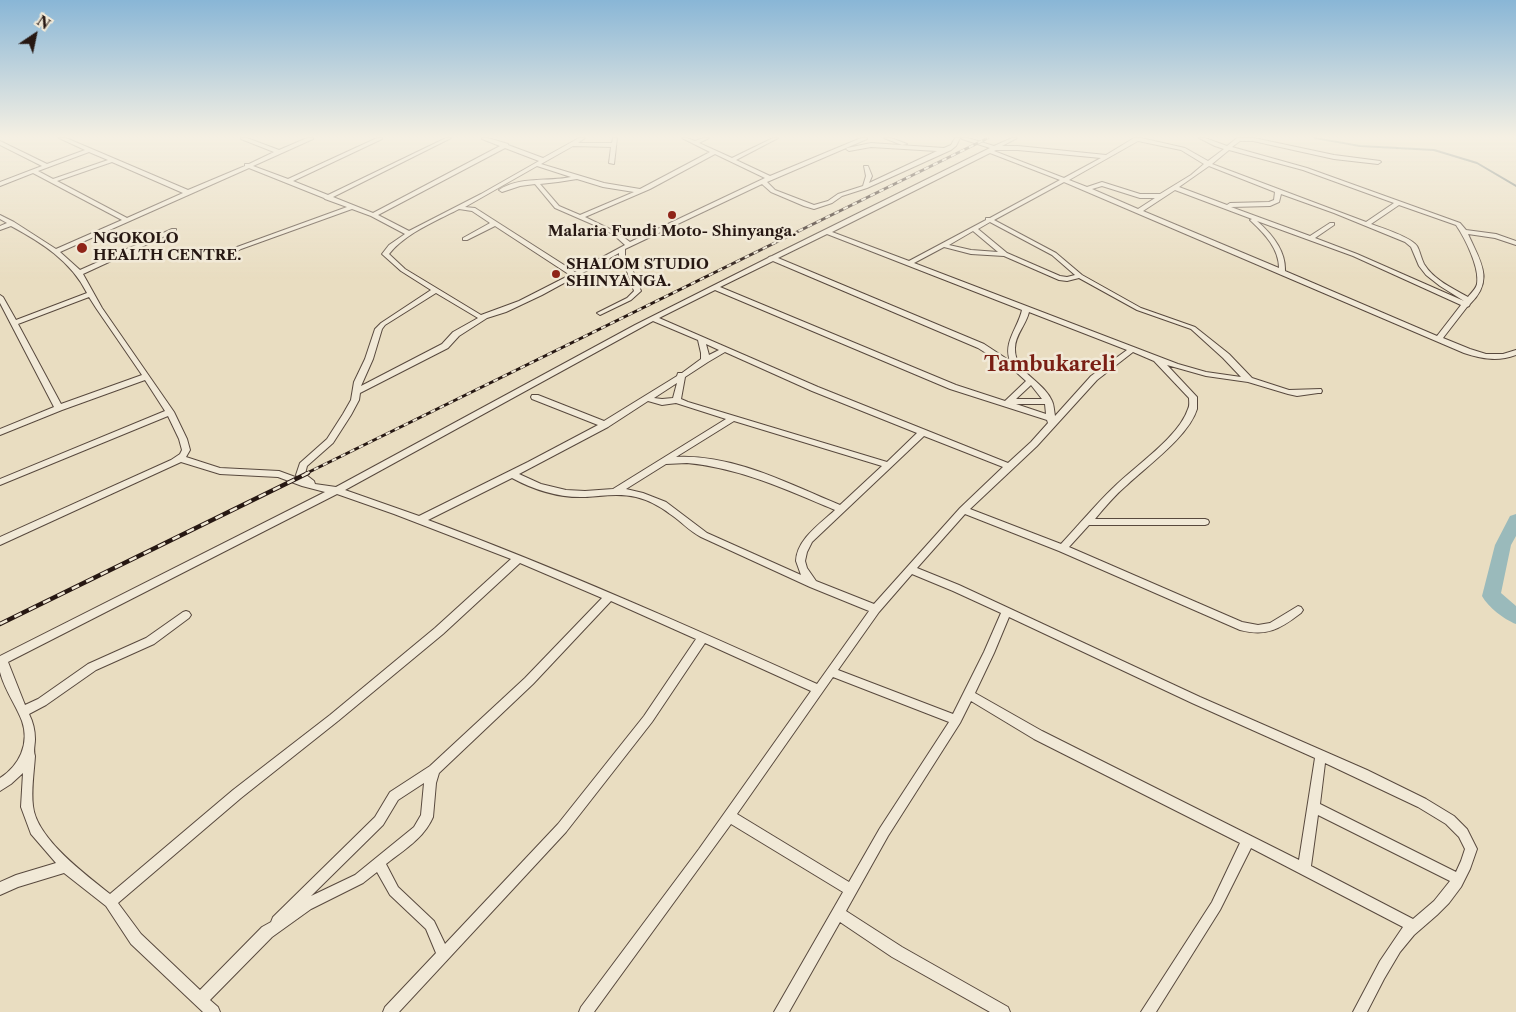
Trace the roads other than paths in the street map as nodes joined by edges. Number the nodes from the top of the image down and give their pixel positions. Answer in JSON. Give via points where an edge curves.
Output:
{"nodes":[{"id":1,"x":59,"y":185,"type":"edge"},
{"id":2,"x":171,"y":185,"type":"edge"},
{"id":3,"x":203,"y":185,"type":"edge"},
{"id":4,"x":295,"y":185,"type":"edge"},
{"id":5,"x":352,"y":185,"type":"edge"},
{"id":6,"x":430,"y":185,"type":"edge"},
{"id":7,"x":500,"y":185,"type":"edge"},
{"id":8,"x":513,"y":185,"type":"edge"},
{"id":9,"x":539,"y":185,"type":"edge"},
{"id":10,"x":603,"y":185,"type":"edge"},
{"id":11,"x":651,"y":185,"type":"edge"},
{"id":12,"x":754,"y":185,"type":"edge"},
{"id":13,"x":767,"y":185,"type":"edge"},
{"id":14,"x":920,"y":185,"type":"edge"},
{"id":15,"x":1051,"y":185,"type":"edge"},
{"id":16,"x":1078,"y":185,"type":"edge"},
{"id":17,"x":1098,"y":185,"type":"edge"},
{"id":18,"x":1106,"y":185,"type":"edge"},
{"id":19,"x":1179,"y":185,"type":"edge"},
{"id":20,"x":1261,"y":185,"type":"edge"},
{"id":21,"x":1351,"y":185,"type":"edge"},
{"id":22,"x":865,"y":186,"type":"edge"},
{"id":23,"x":1175,"y":188,"type":"junction"},
{"id":24,"x":1087,"y":189,"type":"junction"},
{"id":25,"x":640,"y":191,"type":"junction"},
{"id":26,"x":187,"y":192,"type":"junction"},
{"id":27,"x":1278,"y":192,"type":"junction"},
{"id":28,"x":483,"y":195,"type":"junction"},
{"id":29,"x":1161,"y":196,"type":"junction"},
{"id":30,"x":326,"y":198,"type":"junction"},
{"id":31,"x":1399,"y":202,"type":"junction"},
{"id":32,"x":1222,"y":204,"type":"junction"},
{"id":33,"x":350,"y":207,"type":"junction"},
{"id":34,"x":460,"y":208,"type":"junction"},
{"id":35,"x":1138,"y":211,"type":"junction"},
{"id":36,"x":373,"y":215,"type":"junction"},
{"id":37,"x":580,"y":216,"type":"junction"},
{"id":38,"x":1249,"y":216,"type":"junction"},
{"id":39,"x":0,"y":217,"type":"edge"},
{"id":40,"x":988,"y":219,"type":"junction"},
{"id":41,"x":127,"y":220,"type":"junction"},
{"id":42,"x":12,"y":223,"type":"junction"},
{"id":43,"x":495,"y":224,"type":"junction"},
{"id":44,"x":1332,"y":224,"type":"dead end"},
{"id":45,"x":1367,"y":224,"type":"junction"},
{"id":46,"x":0,"y":228,"type":"edge"},
{"id":47,"x":973,"y":228,"type":"junction"},
{"id":48,"x":174,"y":230,"type":"dead end"},
{"id":49,"x":827,"y":232,"type":"junction"},
{"id":50,"x":1464,"y":232,"type":"junction"},
{"id":51,"x":410,"y":234,"type":"junction"},
{"id":52,"x":1310,"y":238,"type":"junction"},
{"id":53,"x":465,"y":239,"type":"dead end"},
{"id":54,"x":1516,"y":242,"type":"edge"},
{"id":55,"x":629,"y":245,"type":"junction"},
{"id":56,"x":942,"y":245,"type":"junction"},
{"id":57,"x":622,"y":249,"type":"junction"},
{"id":58,"x":57,"y":251,"type":"junction"},
{"id":59,"x":1005,"y":254,"type":"junction"},
{"id":60,"x":222,"y":257,"type":"dead end"},
{"id":61,"x":771,"y":258,"type":"junction"},
{"id":62,"x":908,"y":264,"type":"junction"},
{"id":63,"x":79,"y":273,"type":"junction"},
{"id":64,"x":1282,"y":273,"type":"junction"},
{"id":65,"x":573,"y":274,"type":"junction"},
{"id":66,"x":1080,"y":276,"type":"junction"},
{"id":67,"x":714,"y":287,"type":"junction"},
{"id":68,"x":436,"y":290,"type":"junction"},
{"id":69,"x":90,"y":294,"type":"junction"},
{"id":70,"x":0,"y":297,"type":"edge"},
{"id":71,"x":1468,"y":303,"type":"junction"},
{"id":72,"x":1026,"y":308,"type":"junction"},
{"id":73,"x":3,"y":309,"type":"edge"},
{"id":74,"x":600,"y":313,"type":"dead end"},
{"id":75,"x":485,"y":317,"type":"junction"},
{"id":76,"x":653,"y":318,"type":"junction"},
{"id":77,"x":14,"y":323,"type":"junction"},
{"id":78,"x":671,"y":325,"type":"junction"},
{"id":79,"x":637,"y":326,"type":"junction"},
{"id":80,"x":701,"y":339,"type":"junction"},
{"id":81,"x":1438,"y":339,"type":"junction"},
{"id":82,"x":724,"y":350,"type":"junction"},
{"id":83,"x":1133,"y":350,"type":"junction"},
{"id":84,"x":1516,"y":352,"type":"edge"},
{"id":85,"x":1156,"y":359,"type":"junction"},
{"id":86,"x":704,"y":360,"type":"junction"},
{"id":87,"x":1019,"y":370,"type":"junction"},
{"id":88,"x":682,"y":375,"type":"junction"},
{"id":89,"x":145,"y":377,"type":"junction"},
{"id":90,"x":1249,"y":380,"type":"junction"},
{"id":91,"x":1031,"y":381,"type":"junction"},
{"id":92,"x":1318,"y":391,"type":"dead end"},
{"id":93,"x":356,"y":392,"type":"junction"},
{"id":94,"x":535,"y":397,"type":"dead end"},
{"id":95,"x":648,"y":399,"type":"junction"},
{"id":96,"x":677,"y":400,"type":"junction"},
{"id":97,"x":1048,"y":401,"type":"junction"},
{"id":98,"x":1006,"y":403,"type":"junction"},
{"id":99,"x":59,"y":408,"type":"junction"},
{"id":100,"x":170,"y":412,"type":"junction"},
{"id":101,"x":733,"y":418,"type":"junction"},
{"id":102,"x":1051,"y":422,"type":"junction"},
{"id":103,"x":605,"y":424,"type":"junction"},
{"id":104,"x":0,"y":432,"type":"edge"},
{"id":105,"x":923,"y":432,"type":"junction"},
{"id":106,"x":180,"y":458,"type":"junction"},
{"id":107,"x":665,"y":461,"type":"junction"},
{"id":108,"x":888,"y":465,"type":"junction"},
{"id":109,"x":1008,"y":466,"type":"junction"},
{"id":110,"x":512,"y":474,"type":"junction"},
{"id":111,"x":0,"y":482,"type":"edge"},
{"id":112,"x":315,"y":486,"type":"junction"},
{"id":113,"x":336,"y":490,"type":"junction"},
{"id":114,"x":615,"y":492,"type":"junction"},
{"id":115,"x":842,"y":510,"type":"junction"},
{"id":116,"x":963,"y":510,"type":"junction"},
{"id":117,"x":422,"y":519,"type":"junction"},
{"id":118,"x":1088,"y":522,"type":"junction"},
{"id":119,"x":1205,"y":522,"type":"dead end"},
{"id":120,"x":0,"y":541,"type":"edge"},
{"id":121,"x":1062,"y":548,"type":"junction"},
{"id":122,"x":519,"y":558,"type":"junction"},
{"id":123,"x":910,"y":569,"type":"junction"},
{"id":124,"x":812,"y":584,"type":"junction"},
{"id":125,"x":610,"y":596,"type":"junction"},
{"id":126,"x":876,"y":610,"type":"junction"},
{"id":127,"x":1298,"y":610,"type":"dead end"},
{"id":128,"x":1006,"y":612,"type":"junction"},
{"id":129,"x":186,"y":615,"type":"dead end"},
{"id":130,"x":703,"y":637,"type":"junction"},
{"id":131,"x":1,"y":661,"type":"edge"},
{"id":132,"x":830,"y":672,"type":"junction"},
{"id":133,"x":818,"y":689,"type":"junction"},
{"id":134,"x":969,"y":695,"type":"junction"},
{"id":135,"x":22,"y":712,"type":"junction"},
{"id":136,"x":956,"y":720,"type":"junction"},
{"id":137,"x":1321,"y":755,"type":"junction"},
{"id":138,"x":29,"y":756,"type":"junction"},
{"id":139,"x":434,"y":770,"type":"junction"},
{"id":140,"x":0,"y":785,"type":"edge"},
{"id":141,"x":1314,"y":807,"type":"junction"},
{"id":142,"x":729,"y":816,"type":"junction"},
{"id":143,"x":1248,"y":840,"type":"junction"},
{"id":144,"x":379,"y":863,"type":"junction"},
{"id":145,"x":66,"y":866,"type":"junction"},
{"id":146,"x":1304,"y":869,"type":"junction"},
{"id":147,"x":1458,"y":879,"type":"junction"},
{"id":148,"x":0,"y":889,"type":"edge"},
{"id":149,"x":850,"y":890,"type":"junction"},
{"id":150,"x":110,"y":902,"type":"junction"},
{"id":151,"x":837,"y":913,"type":"junction"},
{"id":152,"x":1412,"y":926,"type":"junction"},
{"id":153,"x":266,"y":932,"type":"junction"},
{"id":154,"x":443,"y":954,"type":"junction"},
{"id":155,"x":201,"y":999,"type":"junction"},
{"id":156,"x":214,"y":1012,"type":"edge"},
{"id":157,"x":390,"y":1012,"type":"edge"},
{"id":158,"x":586,"y":1012,"type":"edge"},
{"id":159,"x":781,"y":1012,"type":"edge"},
{"id":160,"x":1003,"y":1012,"type":"edge"},
{"id":161,"x":1148,"y":1012,"type":"edge"},
{"id":162,"x":1360,"y":1012,"type":"edge"}],
"edges":[{"from":1,"to":41,"type":"street"},
{"from":2,"to":26,"type":"street"},
{"from":3,"to":26,"type":"street"},
{"from":4,"to":30,"type":"street"},
{"from":5,"to":30,"type":"street"},
{"from":6,"to":36,"type":"street"},
{"from":7,"to":28,"type":"street"},
{"from":8,"to":28,"type":"street"},
{"from":9,"to":37,"type":"street","via":[[557,207]]},
{"from":10,"to":25,"type":"street"},
{"from":11,"to":25,"type":"street"},
{"from":12,"to":55,"type":"street"},
{"from":13,"to":22,"type":"street","via":[[809,207]]},
{"from":14,"to":49,"type":"street"},
{"from":15,"to":40,"type":"street"},
{"from":16,"to":24,"type":"street"},
{"from":17,"to":24,"type":"street"},
{"from":18,"to":29,"type":"street","via":[[1140,196]]},
{"from":19,"to":23,"type":"street"},
{"from":20,"to":27,"type":"street"},
{"from":21,"to":31,"type":"street"},
{"from":23,"to":29,"type":"street"},
{"from":23,"to":32,"type":"street"},
{"from":24,"to":35,"type":"street"},
{"from":25,"to":37,"type":"street"},
{"from":26,"to":41,"type":"street"},
{"from":27,"to":32,"type":"street","via":[[1278,201],[1270,204]]},
{"from":27,"to":45,"type":"street"},
{"from":28,"to":34,"type":"street"},
{"from":29,"to":35,"type":"street"},
{"from":30,"to":33,"type":"street"},
{"from":31,"to":45,"type":"street"},
{"from":31,"to":50,"type":"street","via":[[1452,221]]},
{"from":32,"to":38,"type":"street"},
{"from":33,"to":36,"type":"street"},
{"from":33,"to":60,"type":"street"},
{"from":34,"to":43,"type":"street","via":[[473,209]]},
{"from":34,"to":51,"type":"street"},
{"from":35,"to":64,"type":"street"},
{"from":36,"to":51,"type":"street"},
{"from":37,"to":55,"type":"street","via":[[616,234]]},
{"from":38,"to":52,"type":"street"},
{"from":38,"to":64,"type":"street","via":[[1270,237],[1282,265]]},
{"from":39,"to":42,"type":"street"},
{"from":40,"to":47,"type":"street"},
{"from":40,"to":66,"type":"street","via":[[1054,254]]},
{"from":41,"to":58,"type":"street"},
{"from":42,"to":46,"type":"street"},
{"from":42,"to":58,"type":"street"},
{"from":43,"to":53,"type":"street"},
{"from":43,"to":65,"type":"street"},
{"from":44,"to":52,"type":"street"},
{"from":45,"to":71,"type":"street","via":[[1411,243],[1428,275]]},
{"from":47,"to":56,"type":"street"},
{"from":47,"to":59,"type":"street"},
{"from":48,"to":63,"type":"street"},
{"from":49,"to":61,"type":"street"},
{"from":49,"to":62,"type":"street"},
{"from":50,"to":54,"type":"street"},
{"from":50,"to":71,"type":"street","via":[[1481,272],[1480,286]]},
{"from":51,"to":68,"type":"street","via":[[385,254],[403,270]]},
{"from":52,"to":71,"type":"street"},
{"from":55,"to":57,"type":"street"},
{"from":56,"to":59,"type":"street","via":[[971,252]]},
{"from":56,"to":62,"type":"street"},
{"from":57,"to":65,"type":"street"},
{"from":57,"to":74,"type":"street","via":[[622,259],[638,291]]},
{"from":58,"to":63,"type":"street"},
{"from":59,"to":66,"type":"street","via":[[1059,278]]},
{"from":61,"to":67,"type":"street"},
{"from":61,"to":87,"type":"street","via":[[962,337]]},
{"from":62,"to":72,"type":"street"},
{"from":63,"to":69,"type":"street"},
{"from":64,"to":81,"type":"street"},
{"from":65,"to":75,"type":"street","via":[[548,290]]},
{"from":66,"to":90,"type":"street","via":[[1139,308],[1193,328]]},
{"from":67,"to":76,"type":"street"},
{"from":67,"to":98,"type":"street","via":[[953,387]]},
{"from":68,"to":75,"type":"street"},
{"from":68,"to":93,"type":"street","via":[[380,326]]},
{"from":69,"to":77,"type":"street"},
{"from":69,"to":89,"type":"street"},
{"from":70,"to":73,"type":"street"},
{"from":71,"to":81,"type":"street"},
{"from":72,"to":83,"type":"street"},
{"from":72,"to":87,"type":"street","via":[[1026,315],[1012,341],[1013,360]]},
{"from":73,"to":77,"type":"street"},
{"from":75,"to":93,"type":"street","via":[[456,334],[436,352]]},
{"from":76,"to":78,"type":"street"},
{"from":76,"to":79,"type":"street"},
{"from":77,"to":99,"type":"street"},
{"from":78,"to":79,"type":"street"},
{"from":78,"to":80,"type":"street"},
{"from":79,"to":113,"type":"street"},
{"from":80,"to":82,"type":"street"},
{"from":80,"to":86,"type":"street"},
{"from":81,"to":84,"type":"street","via":[[1490,358]]},
{"from":82,"to":86,"type":"street"},
{"from":82,"to":105,"type":"street"},
{"from":83,"to":85,"type":"street"},
{"from":83,"to":102,"type":"street","via":[[1094,378]]},
{"from":85,"to":90,"type":"street","via":[[1192,371]]},
{"from":85,"to":118,"type":"street","via":[[1193,398],[1194,407],[1183,426],[1150,462],[1120,486]]},
{"from":86,"to":88,"type":"street"},
{"from":87,"to":91,"type":"street"},
{"from":88,"to":95,"type":"street"},
{"from":88,"to":96,"type":"street"},
{"from":89,"to":99,"type":"street"},
{"from":89,"to":100,"type":"street"},
{"from":90,"to":92,"type":"street","via":[[1297,394]]},
{"from":91,"to":97,"type":"street"},
{"from":91,"to":98,"type":"street"},
{"from":93,"to":112,"type":"street","via":[[355,400],[336,432],[303,465],[300,475]]},
{"from":94,"to":103,"type":"street"},
{"from":95,"to":96,"type":"street","via":[[662,402]]},
{"from":95,"to":103,"type":"street"},
{"from":96,"to":101,"type":"street"},
{"from":97,"to":98,"type":"street"},
{"from":97,"to":102,"type":"street"},
{"from":98,"to":102,"type":"street"},
{"from":99,"to":104,"type":"street"},
{"from":100,"to":106,"type":"street","via":[[182,433],[186,450]]},
{"from":100,"to":111,"type":"street"},
{"from":101,"to":107,"type":"street"},
{"from":101,"to":108,"type":"street"},
{"from":102,"to":109,"type":"street"},
{"from":103,"to":110,"type":"street"},
{"from":105,"to":108,"type":"street"},
{"from":105,"to":109,"type":"street"},
{"from":106,"to":112,"type":"street","via":[[220,471],[278,474]]},
{"from":106,"to":120,"type":"street"},
{"from":107,"to":114,"type":"street"},
{"from":107,"to":115,"type":"street","via":[[701,460],[746,472]]},
{"from":108,"to":115,"type":"street"},
{"from":109,"to":116,"type":"street"},
{"from":110,"to":114,"type":"street","via":[[536,486],[566,493]]},
{"from":110,"to":117,"type":"street"},
{"from":112,"to":113,"type":"street"},
{"from":113,"to":117,"type":"street"},
{"from":113,"to":131,"type":"street"},
{"from":114,"to":124,"type":"street","via":[[654,501],[677,514],[691,528]]},
{"from":115,"to":124,"type":"street","via":[[809,540],[801,552],[799,563]]},
{"from":116,"to":121,"type":"street"},
{"from":116,"to":123,"type":"street"},
{"from":117,"to":122,"type":"street"},
{"from":118,"to":119,"type":"street"},
{"from":118,"to":121,"type":"street"},
{"from":121,"to":127,"type":"street","via":[[1248,628],[1275,628]]},
{"from":122,"to":125,"type":"street"},
{"from":122,"to":150,"type":"street","via":[[439,631],[236,794]]},
{"from":123,"to":126,"type":"street"},
{"from":123,"to":128,"type":"street"},
{"from":124,"to":126,"type":"street"},
{"from":125,"to":130,"type":"street"},
{"from":125,"to":139,"type":"street","via":[[529,681]]},
{"from":126,"to":132,"type":"street"},
{"from":128,"to":134,"type":"street"},
{"from":128,"to":137,"type":"street"},
{"from":129,"to":135,"type":"street","via":[[150,640],[92,667]]},
{"from":130,"to":133,"type":"street"},
{"from":130,"to":154,"type":"street","via":[[648,719],[567,822]]},
{"from":131,"to":135,"type":"street"},
{"from":132,"to":133,"type":"street"},
{"from":132,"to":136,"type":"street"},
{"from":133,"to":142,"type":"street"},
{"from":134,"to":136,"type":"street"},
{"from":134,"to":143,"type":"street","via":[[1038,735]]},
{"from":135,"to":138,"type":"street","via":[[29,728]]},
{"from":136,"to":149,"type":"street"},
{"from":137,"to":141,"type":"street"},
{"from":137,"to":147,"type":"street","via":[[1450,820],[1463,833],[1471,849]]},
{"from":138,"to":140,"type":"street"},
{"from":138,"to":145,"type":"street","via":[[27,807],[35,830]]},
{"from":139,"to":144,"type":"street","via":[[428,811],[422,826]]},
{"from":139,"to":153,"type":"street","via":[[394,796],[379,821]]},
{"from":141,"to":146,"type":"street"},
{"from":141,"to":147,"type":"street"},
{"from":142,"to":149,"type":"street"},
{"from":142,"to":158,"type":"street"},
{"from":143,"to":146,"type":"street"},
{"from":143,"to":161,"type":"street","via":[[1216,906]]},
{"from":144,"to":153,"type":"street","via":[[359,879],[307,905]]},
{"from":144,"to":154,"type":"street","via":[[394,892],[430,925]]},
{"from":145,"to":148,"type":"street"},
{"from":145,"to":150,"type":"street"},
{"from":146,"to":152,"type":"street"},
{"from":147,"to":152,"type":"street","via":[[1432,912]]},
{"from":149,"to":151,"type":"street"},
{"from":150,"to":155,"type":"street","via":[[136,939]]},
{"from":151,"to":159,"type":"street"},
{"from":151,"to":160,"type":"street","via":[[897,952]]},
{"from":152,"to":162,"type":"street","via":[[1400,940]]},
{"from":153,"to":155,"type":"street"},
{"from":154,"to":157,"type":"street"},
{"from":155,"to":156,"type":"street"}]}
